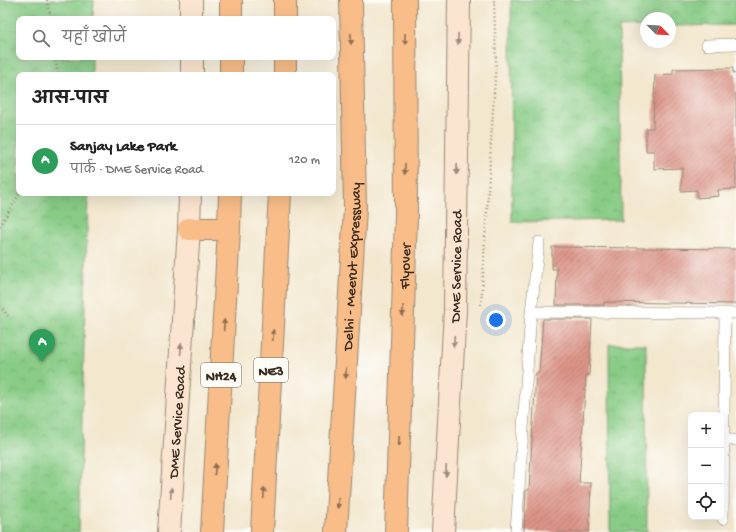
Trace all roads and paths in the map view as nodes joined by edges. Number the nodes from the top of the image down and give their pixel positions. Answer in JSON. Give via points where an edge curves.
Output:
{"nodes":[{"id":1,"x":47,"y":0,"type":"edge"},
{"id":2,"x":191,"y":0,"type":"edge"},
{"id":3,"x":231,"y":0,"type":"edge"},
{"id":4,"x":285,"y":0,"type":"edge"},
{"id":5,"x":351,"y":0,"type":"edge"},
{"id":6,"x":405,"y":0,"type":"edge"},
{"id":7,"x":459,"y":0,"type":"edge"},
{"id":8,"x":494,"y":0,"type":"edge"},
{"id":9,"x":50,"y":16,"type":"edge"},
{"id":10,"x":191,"y":16,"type":"edge"},
{"id":11,"x":231,"y":16,"type":"edge"},
{"id":12,"x":285,"y":16,"type":"edge"},
{"id":13,"x":736,"y":44,"type":"edge"},
{"id":14,"x":707,"y":45,"type":"dead end"},
{"id":15,"x":56,"y":60,"type":"edge"},
{"id":16,"x":192,"y":60,"type":"edge"},
{"id":17,"x":231,"y":60,"type":"edge"},
{"id":18,"x":285,"y":60,"type":"edge"},
{"id":19,"x":58,"y":72,"type":"edge"},
{"id":20,"x":192,"y":72,"type":"edge"},
{"id":21,"x":231,"y":72,"type":"edge"},
{"id":22,"x":285,"y":72,"type":"edge"},
{"id":23,"x":18,"y":196,"type":"edge"},
{"id":24,"x":190,"y":196,"type":"edge"},
{"id":25,"x":230,"y":196,"type":"edge"},
{"id":26,"x":280,"y":200,"type":"edge"},
{"id":27,"x":0,"y":226,"type":"edge"},
{"id":28,"x":189,"y":228,"type":"junction"},
{"id":29,"x":229,"y":229,"type":"junction"},
{"id":30,"x":539,"y":242,"type":"dead end"},
{"id":31,"x":0,"y":306,"type":"edge"},
{"id":32,"x":481,"y":306,"type":"dead end"},
{"id":33,"x":531,"y":312,"type":"junction"},
{"id":34,"x":730,"y":313,"type":"edge"},
{"id":35,"x":8,"y":316,"type":"dead end"},
{"id":36,"x":724,"y":440,"type":"joint"},
{"id":37,"x":736,"y":440,"type":"edge"},
{"id":38,"x":724,"y":448,"type":"edge"},
{"id":39,"x":723,"y":484,"type":"edge"},
{"id":40,"x":212,"y":527,"type":"edge"},
{"id":41,"x":169,"y":532,"type":"edge"},
{"id":42,"x":262,"y":532,"type":"edge"},
{"id":43,"x":336,"y":532,"type":"edge"},
{"id":44,"x":396,"y":532,"type":"edge"},
{"id":45,"x":443,"y":532,"type":"edge"},
{"id":46,"x":516,"y":532,"type":"edge"}],
"edges":[{"from":1,"to":9,"type":"path"},
{"from":2,"to":10,"type":"street"},
{"from":3,"to":11,"type":"highway"},
{"from":4,"to":12,"type":"highway"},
{"from":5,"to":43,"type":"highway","name":"Delhi - Meerut Expressway","one_way":true,"via":[[355,208]]},
{"from":6,"to":44,"type":"highway","name":"Flyover","one_way":true,"via":[[406,216]]},
{"from":7,"to":45,"type":"street","name":"DME Service Road","one_way":true,"via":[[455,310]]},
{"from":8,"to":32,"type":"path","via":[[496,62]]},
{"from":13,"to":14,"type":"lane"},
{"from":15,"to":19,"type":"path"},
{"from":16,"to":20,"type":"street"},
{"from":17,"to":21,"type":"highway"},
{"from":18,"to":22,"type":"highway"},
{"from":23,"to":27,"type":"path"},
{"from":24,"to":28,"type":"street","name":"DME Service Road"},
{"from":25,"to":29,"type":"highway","number":"NH24"},
{"from":42,"to":26,"type":"highway","number":"NE3","one_way":true},
{"from":28,"to":29,"type":"highway"},
{"from":41,"to":28,"type":"street","name":"DME Service Road","one_way":true},
{"from":40,"to":29,"type":"highway","number":"NH24","one_way":true},
{"from":30,"to":33,"type":"lane"},
{"from":31,"to":35,"type":"path"},
{"from":33,"to":34,"type":"lane"},
{"from":33,"to":46,"type":"lane"},
{"from":34,"to":36,"type":"lane"},
{"from":36,"to":37,"type":"lane"},
{"from":38,"to":39,"type":"lane"}]}
